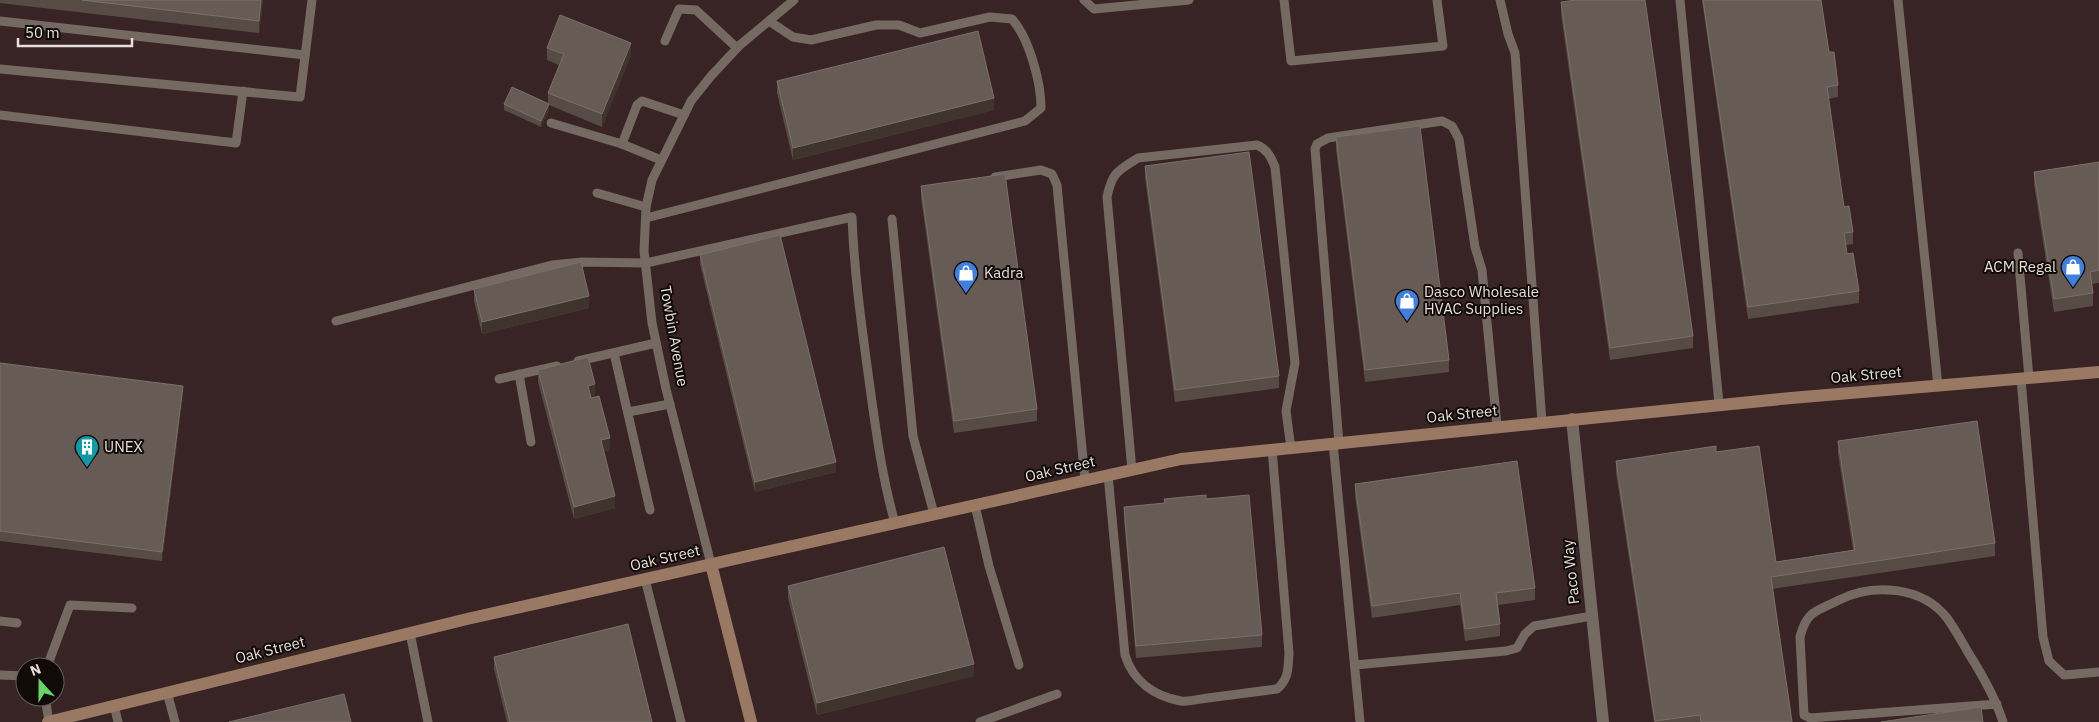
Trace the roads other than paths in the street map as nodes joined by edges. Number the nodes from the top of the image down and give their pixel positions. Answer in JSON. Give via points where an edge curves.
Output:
{"nodes":[{"id":1,"x":312,"y":0,"type":"edge"},
{"id":2,"x":794,"y":0,"type":"edge"},
{"id":3,"x":1084,"y":0,"type":"edge"},
{"id":4,"x":1189,"y":0,"type":"edge"},
{"id":5,"x":1284,"y":0,"type":"edge"},
{"id":6,"x":1437,"y":0,"type":"edge"},
{"id":7,"x":1500,"y":0,"type":"edge"},
{"id":8,"x":1680,"y":0,"type":"edge"},
{"id":9,"x":1898,"y":0,"type":"edge"},
{"id":10,"x":0,"y":21,"type":"edge"},
{"id":11,"x":769,"y":21,"type":"junction"},
{"id":12,"x":665,"y":41,"type":"dead end"},
{"id":13,"x":737,"y":48,"type":"junction"},
{"id":14,"x":305,"y":55,"type":"junction"},
{"id":15,"x":0,"y":69,"type":"edge"},
{"id":16,"x":243,"y":91,"type":"junction"},
{"id":17,"x":0,"y":115,"type":"edge"},
{"id":18,"x":684,"y":115,"type":"junction"},
{"id":19,"x":551,"y":123,"type":"dead end"},
{"id":20,"x":622,"y":144,"type":"junction"},
{"id":21,"x":661,"y":160,"type":"junction"},
{"id":22,"x":982,"y":179,"type":"edge"},
{"id":23,"x":597,"y":193,"type":"dead end"},
{"id":24,"x":646,"y":207,"type":"junction"},
{"id":25,"x":646,"y":218,"type":"junction"},
{"id":26,"x":892,"y":219,"type":"dead end"},
{"id":27,"x":2018,"y":253,"type":"dead end"},
{"id":28,"x":646,"y":263,"type":"junction"},
{"id":29,"x":336,"y":321,"type":"dead end"},
{"id":30,"x":656,"y":344,"type":"junction"},
{"id":31,"x":614,"y":353,"type":"junction"},
{"id":32,"x":2099,"y":372,"type":"edge"},
{"id":33,"x":519,"y":374,"type":"junction"},
{"id":34,"x":499,"y":378,"type":"dead end"},
{"id":35,"x":2025,"y":379,"type":"junction"},
{"id":36,"x":1938,"y":386,"type":"junction"},
{"id":37,"x":670,"y":404,"type":"junction"},
{"id":38,"x":1719,"y":404,"type":"junction"},
{"id":39,"x":628,"y":412,"type":"junction"},
{"id":40,"x":1572,"y":419,"type":"junction"},
{"id":41,"x":1542,"y":422,"type":"junction"},
{"id":42,"x":1497,"y":426,"type":"junction"},
{"id":43,"x":531,"y":442,"type":"dead end"},
{"id":44,"x":1336,"y":443,"type":"junction"},
{"id":45,"x":1291,"y":448,"type":"junction"},
{"id":46,"x":1272,"y":449,"type":"junction"},
{"id":47,"x":1132,"y":470,"type":"junction"},
{"id":48,"x":1108,"y":475,"type":"junction"},
{"id":49,"x":1085,"y":480,"type":"junction"},
{"id":50,"x":975,"y":505,"type":"junction"},
{"id":51,"x":650,"y":510,"type":"dead end"},
{"id":52,"x":934,"y":514,"type":"junction"},
{"id":53,"x":895,"y":523,"type":"junction"},
{"id":54,"x":711,"y":564,"type":"junction"},
{"id":55,"x":645,"y":579,"type":"junction"},
{"id":56,"x":132,"y":608,"type":"dead end"},
{"id":57,"x":1592,"y":616,"type":"junction"},
{"id":58,"x":0,"y":621,"type":"edge"},
{"id":59,"x":17,"y":622,"type":"dead end"},
{"id":60,"x":410,"y":633,"type":"junction"},
{"id":61,"x":51,"y":657,"type":"edge"},
{"id":62,"x":1019,"y":665,"type":"dead end"},
{"id":63,"x":1355,"y":665,"type":"junction"},
{"id":64,"x":2099,"y":672,"type":"edge"},
{"id":65,"x":0,"y":675,"type":"edge"},
{"id":66,"x":15,"y":676,"type":"edge"},
{"id":67,"x":167,"y":692,"type":"junction"},
{"id":68,"x":1057,"y":694,"type":"dead end"},
{"id":69,"x":1997,"y":704,"type":"junction"},
{"id":70,"x":114,"y":705,"type":"junction"},
{"id":71,"x":47,"y":707,"type":"edge"},
{"id":72,"x":49,"y":722,"type":"edge"},
{"id":73,"x":118,"y":722,"type":"edge"},
{"id":74,"x":175,"y":722,"type":"edge"},
{"id":75,"x":428,"y":722,"type":"edge"},
{"id":76,"x":681,"y":722,"type":"edge"},
{"id":77,"x":750,"y":722,"type":"edge"},
{"id":78,"x":980,"y":722,"type":"edge"},
{"id":79,"x":1360,"y":722,"type":"edge"},
{"id":80,"x":1603,"y":722,"type":"edge"},
{"id":81,"x":2003,"y":722,"type":"edge"}],
"edges":[{"from":1,"to":14,"type":"lane"},
{"from":2,"to":11,"type":"lane","name":"Towbin Avenue"},
{"from":3,"to":4,"type":"lane","via":[[1094,9]]},
{"from":5,"to":6,"type":"lane","via":[[1291,61],[1443,46]]},
{"from":7,"to":41,"type":"lane","via":[[1516,53]]},
{"from":8,"to":38,"type":"lane"},
{"from":9,"to":36,"type":"lane"},
{"from":10,"to":14,"type":"lane"},
{"from":11,"to":13,"type":"lane","name":"Towbin Avenue"},
{"from":11,"to":25,"type":"lane","via":[[793,37],[810,40],[876,25],[899,25],[920,33],[990,17],[1012,19],[1021,29],[1041,91],[1041,108],[1026,121]]},
{"from":12,"to":13,"type":"lane","via":[[680,9],[696,10]]},
{"from":13,"to":18,"type":"lane","name":"Towbin Avenue","via":[[691,100]]},
{"from":14,"to":16,"type":"lane","via":[[300,97]]},
{"from":15,"to":16,"type":"lane"},
{"from":16,"to":17,"type":"lane","via":[[236,143]]},
{"from":18,"to":20,"type":"lane","via":[[642,101],[637,105]]},
{"from":18,"to":21,"type":"lane","name":"Towbin Avenue"},
{"from":19,"to":20,"type":"lane"},
{"from":20,"to":21,"type":"lane"},
{"from":21,"to":24,"type":"lane","name":"Towbin Avenue"},
{"from":22,"to":49,"type":"lane","via":[[1041,170],[1052,174],[1057,185]]},
{"from":23,"to":24,"type":"lane"},
{"from":24,"to":25,"type":"lane","name":"Towbin Avenue"},
{"from":25,"to":28,"type":"lane","name":"Towbin Avenue"},
{"from":26,"to":52,"type":"lane","via":[[913,436]]},
{"from":27,"to":35,"type":"lane"},
{"from":28,"to":29,"type":"lane","via":[[552,265]]},
{"from":28,"to":30,"type":"lane","name":"Towbin Avenue"},
{"from":28,"to":53,"type":"lane","via":[[852,217],[854,268],[876,431]]},
{"from":30,"to":31,"type":"lane"},
{"from":30,"to":37,"type":"lane","name":"Towbin Avenue"},
{"from":31,"to":33,"type":"lane"},
{"from":31,"to":39,"type":"lane"},
{"from":32,"to":35,"type":"street","name":"Oak Street"},
{"from":33,"to":34,"type":"lane"},
{"from":33,"to":43,"type":"lane"},
{"from":35,"to":36,"type":"street","name":"Oak Street"},
{"from":35,"to":64,"type":"lane","via":[[2043,637],[2049,662],[2064,675]]},
{"from":36,"to":38,"type":"street","name":"Oak Street"},
{"from":37,"to":39,"type":"lane"},
{"from":37,"to":54,"type":"lane","name":"Towbin Avenue"},
{"from":38,"to":40,"type":"street","name":"Oak Street"},
{"from":39,"to":51,"type":"lane"},
{"from":40,"to":41,"type":"street","name":"Oak Street"},
{"from":40,"to":57,"type":"street","name":"Paco Way"},
{"from":41,"to":42,"type":"street","name":"Oak Street"},
{"from":42,"to":44,"type":"street","name":"Oak Street"},
{"from":42,"to":44,"type":"lane","via":[[1482,270],[1475,247],[1459,139],[1452,126],[1442,121],[1328,138],[1317,144],[1315,149]]},
{"from":44,"to":45,"type":"street","name":"Oak Street"},
{"from":44,"to":63,"type":"lane"},
{"from":45,"to":46,"type":"street","name":"Oak Street"},
{"from":45,"to":47,"type":"lane","via":[[1286,411],[1295,364],[1273,161],[1263,147],[1257,145],[1138,158],[1121,168],[1111,179],[1107,198]]},
{"from":46,"to":47,"type":"street","name":"Oak Street","via":[[1181,459]]},
{"from":46,"to":48,"type":"lane","via":[[1289,653],[1288,672],[1284,683],[1277,689],[1183,701],[1148,689],[1137,679],[1125,655]]},
{"from":47,"to":48,"type":"street","name":"Oak Street"},
{"from":48,"to":49,"type":"street","name":"Oak Street"},
{"from":49,"to":50,"type":"street","name":"Oak Street"},
{"from":50,"to":52,"type":"street","name":"Oak Street"},
{"from":50,"to":62,"type":"lane","via":[[989,566]]},
{"from":52,"to":53,"type":"street","name":"Oak Street"},
{"from":53,"to":54,"type":"street","name":"Oak Street"},
{"from":54,"to":55,"type":"street","name":"Oak Street"},
{"from":54,"to":77,"type":"street","name":"Towbin Avenue"},
{"from":55,"to":60,"type":"street","name":"Oak Street"},
{"from":55,"to":76,"type":"lane"},
{"from":56,"to":61,"type":"lane","via":[[70,606]]},
{"from":57,"to":63,"type":"lane","via":[[1534,626],[1517,648],[1506,651]]},
{"from":57,"to":80,"type":"street","name":"Paco Way"},
{"from":58,"to":59,"type":"lane"},
{"from":60,"to":67,"type":"street","name":"Oak Street"},
{"from":60,"to":75,"type":"lane"},
{"from":63,"to":79,"type":"lane"},
{"from":65,"to":66,"type":"lane"},
{"from":67,"to":70,"type":"street","name":"Oak Street"},
{"from":67,"to":74,"type":"lane"},
{"from":68,"to":78,"type":"lane"},
{"from":69,"to":69,"type":"lane","via":[[1946,618],[1929,602],[1910,593],[1886,589],[1852,593],[1808,616],[1803,625],[1800,637],[1804,715],[1810,718]]},
{"from":69,"to":81,"type":"lane"},
{"from":70,"to":72,"type":"street","name":"Oak Street"},
{"from":70,"to":73,"type":"lane"},
{"from":71,"to":72,"type":"lane"}]}
